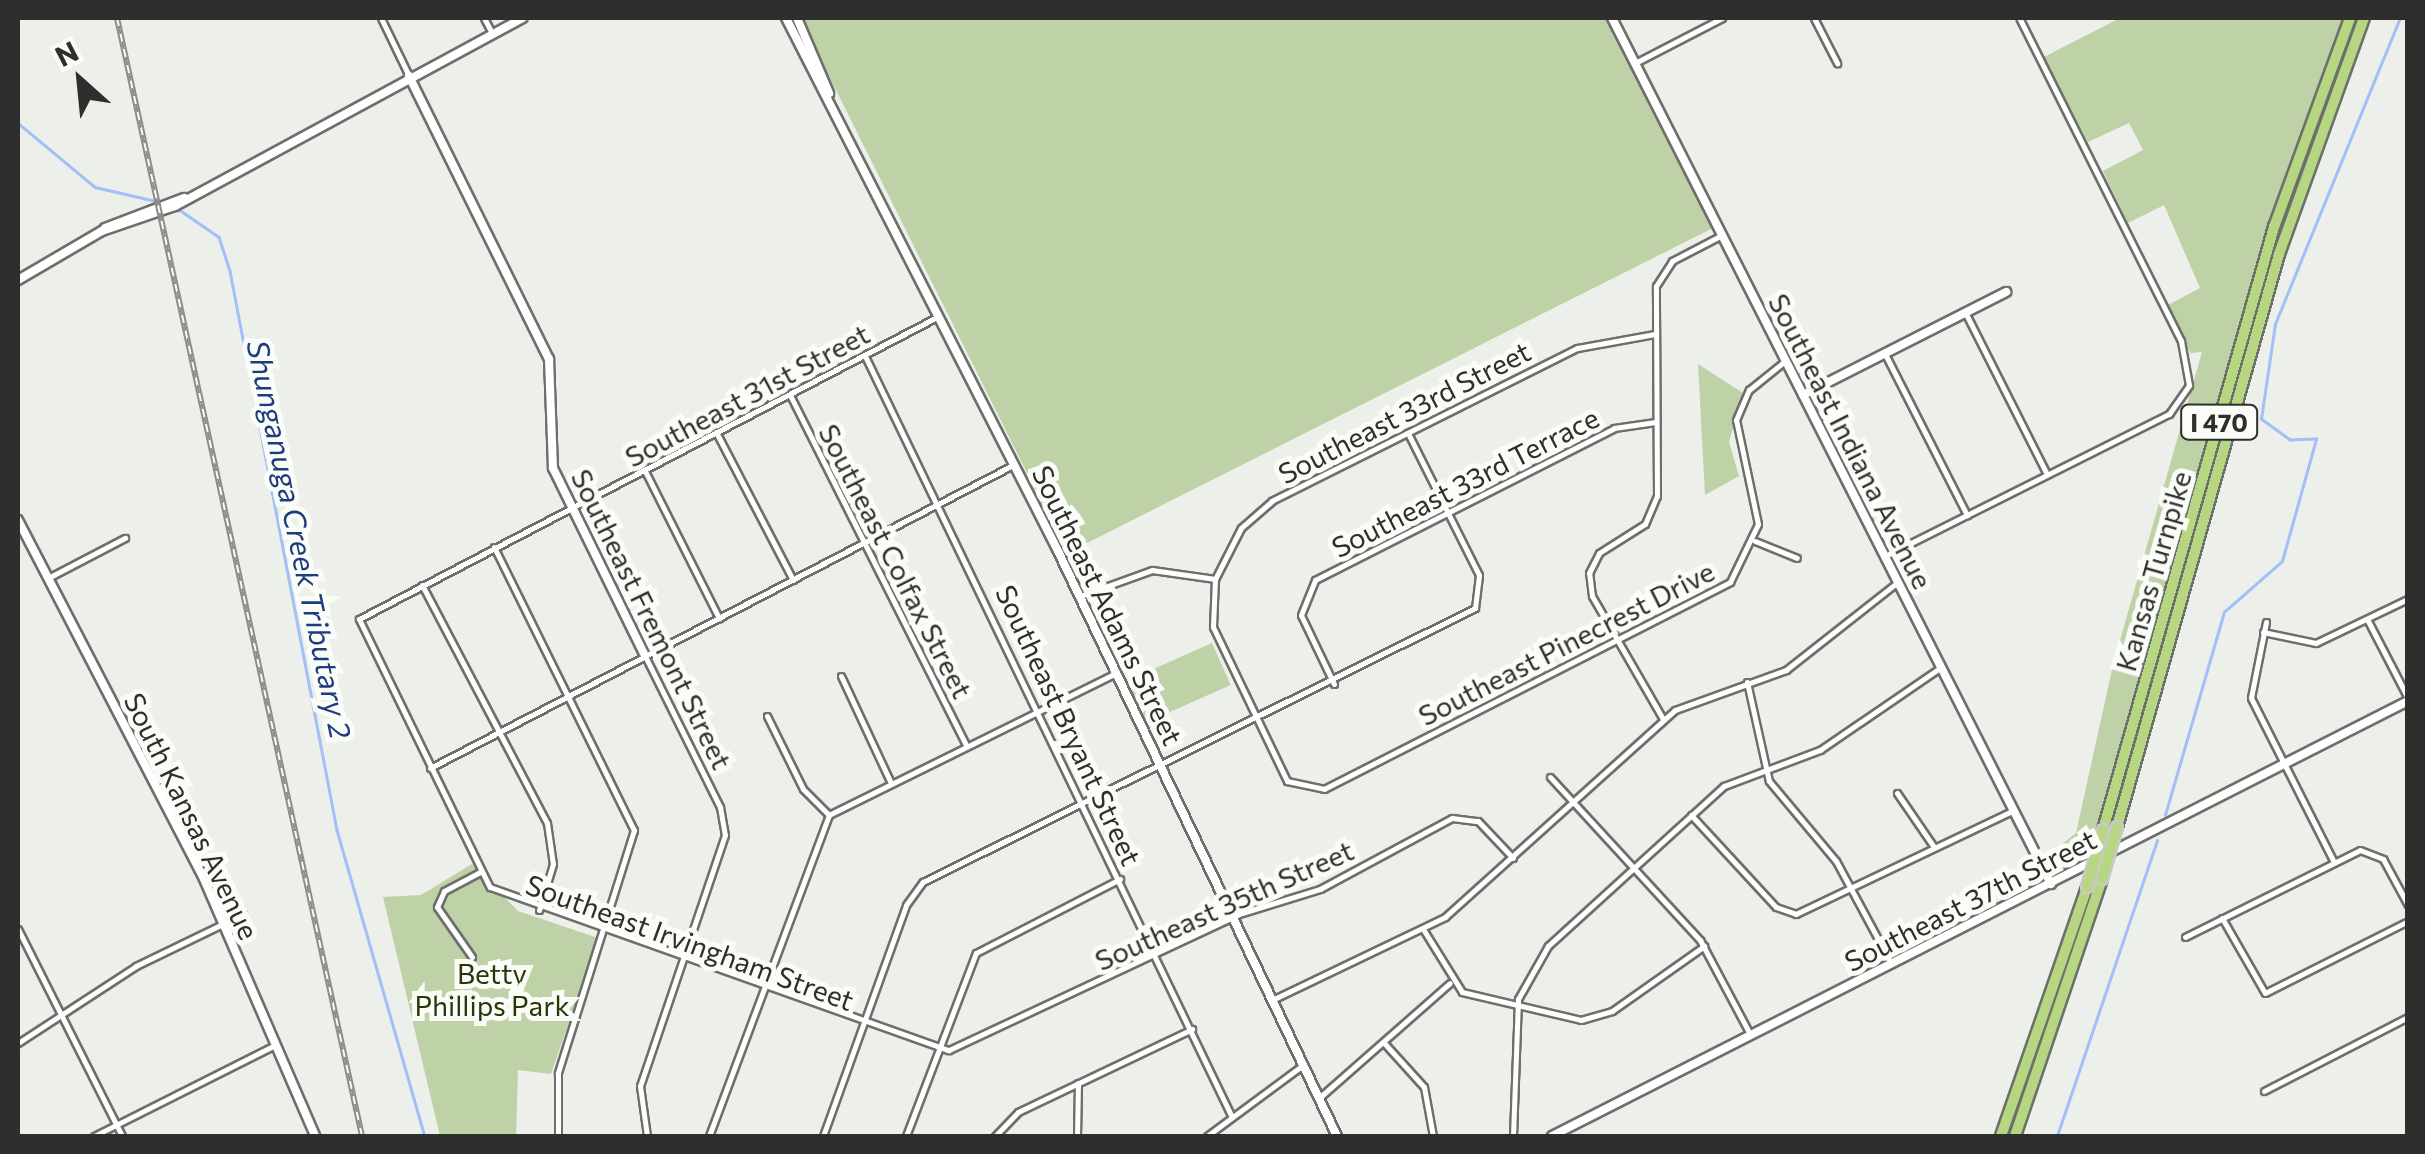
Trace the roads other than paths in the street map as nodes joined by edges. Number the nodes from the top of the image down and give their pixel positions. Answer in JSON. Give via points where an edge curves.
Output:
{"nodes":[{"id":1,"x":381,"y":18,"type":"edge"},
{"id":2,"x":484,"y":18,"type":"edge"},
{"id":3,"x":522,"y":18,"type":"edge"},
{"id":4,"x":786,"y":18,"type":"edge"},
{"id":5,"x":797,"y":18,"type":"edge"},
{"id":6,"x":1612,"y":18,"type":"edge"},
{"id":7,"x":1722,"y":18,"type":"edge"},
{"id":8,"x":1814,"y":18,"type":"edge"},
{"id":9,"x":2020,"y":18,"type":"edge"},
{"id":10,"x":2350,"y":18,"type":"edge"},
{"id":11,"x":2364,"y":18,"type":"edge"},
{"id":12,"x":1712,"y":20,"type":"edge"},
{"id":13,"x":492,"y":33,"type":"junction"},
{"id":14,"x":1635,"y":63,"type":"junction"},
{"id":15,"x":1837,"y":63,"type":"dead end"},
{"id":16,"x":409,"y":76,"type":"junction"},
{"id":17,"x":830,"y":97,"type":"junction"},
{"id":18,"x":1722,"y":235,"type":"junction"},
{"id":19,"x":18,"y":280,"type":"edge"},
{"id":20,"x":2006,"y":292,"type":"dead end"},
{"id":21,"x":1965,"y":312,"type":"junction"},
{"id":22,"x":940,"y":316,"type":"junction"},
{"id":23,"x":1655,"y":334,"type":"junction"},
{"id":24,"x":1884,"y":354,"type":"junction"},
{"id":25,"x":865,"y":356,"type":"junction"},
{"id":26,"x":1785,"y":361,"type":"junction"},
{"id":27,"x":790,"y":395,"type":"junction"},
{"id":28,"x":1803,"y":396,"type":"junction"},
{"id":29,"x":1656,"y":422,"type":"junction"},
{"id":30,"x":716,"y":432,"type":"junction"},
{"id":31,"x":1408,"y":432,"type":"junction"},
{"id":32,"x":1014,"y":464,"type":"junction"},
{"id":33,"x":645,"y":471,"type":"junction"},
{"id":34,"x":2047,"y":474,"type":"junction"},
{"id":35,"x":940,"y":503,"type":"junction"},
{"id":36,"x":569,"y":508,"type":"junction"},
{"id":37,"x":1448,"y":512,"type":"junction"},
{"id":38,"x":1967,"y":515,"type":"junction"},
{"id":39,"x":18,"y":520,"type":"edge"},
{"id":40,"x":124,"y":538,"type":"dead end"},
{"id":41,"x":1756,"y":541,"type":"junction"},
{"id":42,"x":866,"y":542,"type":"junction"},
{"id":43,"x":494,"y":547,"type":"junction"},
{"id":44,"x":1885,"y":556,"type":"junction"},
{"id":45,"x":1797,"y":558,"type":"dead end"},
{"id":46,"x":48,"y":578,"type":"junction"},
{"id":47,"x":1215,"y":579,"type":"junction"},
{"id":48,"x":793,"y":580,"type":"junction"},
{"id":49,"x":1898,"y":582,"type":"junction"},
{"id":50,"x":422,"y":585,"type":"junction"},
{"id":51,"x":1080,"y":596,"type":"junction"},
{"id":52,"x":2408,"y":599,"type":"edge"},
{"id":53,"x":719,"y":618,"type":"junction"},
{"id":54,"x":359,"y":619,"type":"joint"},
{"id":55,"x":2368,"y":619,"type":"junction"},
{"id":56,"x":2266,"y":622,"type":"dead end"},
{"id":57,"x":2263,"y":632,"type":"junction"},
{"id":58,"x":1616,"y":642,"type":"junction"},
{"id":59,"x":645,"y":656,"type":"junction"},
{"id":60,"x":1941,"y":667,"type":"junction"},
{"id":61,"x":1116,"y":672,"type":"junction"},
{"id":62,"x":841,"y":676,"type":"dead end"},
{"id":63,"x":1747,"y":682,"type":"junction"},
{"id":64,"x":1334,"y":684,"type":"junction"},
{"id":65,"x":571,"y":695,"type":"junction"},
{"id":66,"x":2408,"y":700,"type":"edge"},
{"id":67,"x":1039,"y":710,"type":"junction"},
{"id":68,"x":767,"y":716,"type":"dead end"},
{"id":69,"x":1664,"y":720,"type":"junction"},
{"id":70,"x":1254,"y":724,"type":"junction"},
{"id":71,"x":499,"y":732,"type":"junction"},
{"id":72,"x":966,"y":745,"type":"junction"},
{"id":73,"x":2284,"y":765,"type":"junction"},
{"id":74,"x":430,"y":768,"type":"junction"},
{"id":75,"x":1162,"y":768,"type":"junction"},
{"id":76,"x":1764,"y":768,"type":"junction"},
{"id":77,"x":1550,"y":777,"type":"dead end"},
{"id":78,"x":890,"y":781,"type":"junction"},
{"id":79,"x":1897,"y":793,"type":"dead end"},
{"id":80,"x":1574,"y":802,"type":"junction"},
{"id":81,"x":1084,"y":804,"type":"junction"},
{"id":82,"x":2014,"y":810,"type":"junction"},
{"id":83,"x":829,"y":815,"type":"junction"},
{"id":84,"x":1691,"y":815,"type":"junction"},
{"id":85,"x":1935,"y":848,"type":"junction"},
{"id":86,"x":1513,"y":858,"type":"junction"},
{"id":87,"x":2334,"y":862,"type":"junction"},
{"id":88,"x":1634,"y":867,"type":"junction"},
{"id":89,"x":480,"y":872,"type":"junction"},
{"id":90,"x":1120,"y":879,"type":"junction"},
{"id":91,"x":2051,"y":884,"type":"junction"},
{"id":92,"x":1852,"y":886,"type":"junction"},
{"id":93,"x":2408,"y":904,"type":"edge"},
{"id":94,"x":539,"y":910,"type":"junction"},
{"id":95,"x":244,"y":914,"type":"dead end"},
{"id":96,"x":1233,"y":918,"type":"junction"},
{"id":97,"x":2222,"y":918,"type":"junction"},
{"id":98,"x":222,"y":920,"type":"junction"},
{"id":99,"x":2408,"y":921,"type":"edge"},
{"id":100,"x":18,"y":929,"type":"edge"},
{"id":101,"x":1423,"y":929,"type":"junction"},
{"id":102,"x":606,"y":934,"type":"junction"},
{"id":103,"x":2185,"y":937,"type":"dead end"},
{"id":104,"x":1704,"y":946,"type":"junction"},
{"id":105,"x":1156,"y":955,"type":"junction"},
{"id":106,"x":472,"y":958,"type":"dead end"},
{"id":107,"x":683,"y":962,"type":"junction"},
{"id":108,"x":1892,"y":965,"type":"junction"},
{"id":109,"x":1450,"y":983,"type":"junction"},
{"id":110,"x":761,"y":989,"type":"junction"},
{"id":111,"x":1272,"y":1000,"type":"junction"},
{"id":112,"x":1518,"y":1006,"type":"junction"},
{"id":113,"x":2408,"y":1017,"type":"edge"},
{"id":114,"x":63,"y":1020,"type":"junction"},
{"id":115,"x":863,"y":1024,"type":"junction"},
{"id":116,"x":1192,"y":1029,"type":"junction"},
{"id":117,"x":1751,"y":1036,"type":"junction"},
{"id":118,"x":18,"y":1043,"type":"edge"},
{"id":119,"x":1385,"y":1044,"type":"junction"},
{"id":120,"x":270,"y":1047,"type":"junction"},
{"id":121,"x":937,"y":1050,"type":"junction"},
{"id":122,"x":1303,"y":1066,"type":"junction"},
{"id":123,"x":1078,"y":1083,"type":"junction"},
{"id":124,"x":2264,"y":1091,"type":"dead end"},
{"id":125,"x":1319,"y":1098,"type":"junction"},
{"id":126,"x":1231,"y":1115,"type":"junction"},
{"id":127,"x":116,"y":1125,"type":"junction"},
{"id":128,"x":94,"y":1136,"type":"edge"},
{"id":129,"x":122,"y":1136,"type":"edge"},
{"id":130,"x":315,"y":1136,"type":"edge"},
{"id":131,"x":558,"y":1136,"type":"edge"},
{"id":132,"x":647,"y":1136,"type":"edge"},
{"id":133,"x":709,"y":1136,"type":"edge"},
{"id":134,"x":824,"y":1136,"type":"edge"},
{"id":135,"x":906,"y":1136,"type":"edge"},
{"id":136,"x":995,"y":1136,"type":"edge"},
{"id":137,"x":1077,"y":1136,"type":"edge"},
{"id":138,"x":1207,"y":1136,"type":"edge"},
{"id":139,"x":1337,"y":1136,"type":"edge"},
{"id":140,"x":1433,"y":1136,"type":"edge"},
{"id":141,"x":1513,"y":1136,"type":"edge"},
{"id":142,"x":1552,"y":1136,"type":"edge"},
{"id":143,"x":2001,"y":1136,"type":"edge"},
{"id":144,"x":2014,"y":1136,"type":"edge"}],
"edges":[{"from":1,"to":16,"type":"street"},
{"from":2,"to":13,"type":"street"},
{"from":3,"to":13,"type":"main road"},
{"from":4,"to":17,"type":"main road","name":"Southeast Adams Street"},
{"from":5,"to":17,"type":"main road","name":"Southeast Adams Street"},
{"from":6,"to":14,"type":"main road","name":"Southeast Indiana Avenue"},
{"from":7,"to":12,"type":"street"},
{"from":8,"to":15,"type":"street"},
{"from":9,"to":34,"type":"street","via":[[2181,341],[2189,385],[2174,412]]},
{"from":10,"to":143,"type":"highway","name":"Kansas Turnpike","number":"I 470","bridge":true,"via":[[2274,226],[2087,887]]},
{"from":11,"to":144,"type":"highway","name":"Kansas Turnpike","number":"I 470","bridge":true,"via":[[2284,235],[2102,879]]},
{"from":12,"to":14,"type":"street"},
{"from":13,"to":16,"type":"main road"},
{"from":14,"to":18,"type":"main road","name":"Southeast Indiana Avenue"},
{"from":16,"to":19,"type":"main road","via":[[190,197],[102,231]]},
{"from":16,"to":36,"type":"main road","name":"Southeast Fremont Street","via":[[549,359],[551,455]]},
{"from":17,"to":22,"type":"main road","name":"Southeast Adams Street"},
{"from":18,"to":23,"type":"street","via":[[1663,272]]},
{"from":18,"to":26,"type":"main road","name":"Southeast Indiana Avenue"},
{"from":20,"to":21,"type":"main road"},
{"from":21,"to":24,"type":"main road"},
{"from":21,"to":34,"type":"street"},
{"from":22,"to":25,"type":"street","name":"Southeast 31st Street"},
{"from":22,"to":32,"type":"main road","name":"Southeast Adams Street"},
{"from":23,"to":29,"type":"street"},
{"from":23,"to":31,"type":"street","name":"Southeast 33rd Street","via":[[1577,348]]},
{"from":24,"to":28,"type":"main road"},
{"from":24,"to":38,"type":"street"},
{"from":25,"to":27,"type":"street","name":"Southeast 31st Street"},
{"from":25,"to":35,"type":"street","name":"Southeast Bryant Street"},
{"from":26,"to":28,"type":"main road","name":"Southeast Indiana Avenue"},
{"from":26,"to":41,"type":"street","via":[[1749,390],[1736,420]]},
{"from":27,"to":30,"type":"street","name":"Southeast 31st Street"},
{"from":27,"to":42,"type":"street","name":"Southeast Colfax Street"},
{"from":28,"to":44,"type":"main road","name":"Southeast Indiana Avenue"},
{"from":29,"to":37,"type":"street","name":"Southeast 33rd Terrace","via":[[1614,428]]},
{"from":29,"to":58,"type":"street","via":[[1652,513],[1600,553],[1588,573]]},
{"from":30,"to":33,"type":"street","name":"Southeast 31st Street"},
{"from":30,"to":48,"type":"street"},
{"from":31,"to":37,"type":"street"},
{"from":31,"to":47,"type":"street","name":"Southeast 33rd Street","via":[[1261,509],[1232,539]]},
{"from":32,"to":35,"type":"street"},
{"from":32,"to":51,"type":"main road","name":"Southeast Adams Street"},
{"from":33,"to":36,"type":"street","name":"Southeast 31st Street"},
{"from":33,"to":53,"type":"street"},
{"from":34,"to":38,"type":"street"},
{"from":35,"to":42,"type":"street"},
{"from":35,"to":67,"type":"street","name":"Southeast Bryant Street"},
{"from":36,"to":43,"type":"street","name":"Southeast 31st Street"},
{"from":36,"to":59,"type":"main road","name":"Southeast Fremont Street"},
{"from":37,"to":64,"type":"street","via":[[1478,574],[1478,603]]},
{"from":37,"to":64,"type":"street","name":"Southeast 33rd Terrace","via":[[1318,578],[1302,598],[1303,621]]},
{"from":38,"to":44,"type":"street"},
{"from":39,"to":46,"type":"main road","name":"South Kansas Avenue"},
{"from":40,"to":46,"type":"street"},
{"from":41,"to":45,"type":"street"},
{"from":41,"to":58,"type":"street","name":"Southeast Pinecrest Drive","via":[[1725,587]]},
{"from":42,"to":48,"type":"street"},
{"from":42,"to":72,"type":"street","name":"Southeast Colfax Street"},
{"from":43,"to":50,"type":"street","name":"Southeast 31st Street"},
{"from":43,"to":65,"type":"street"},
{"from":44,"to":49,"type":"main road","name":"Southeast Indiana Avenue"},
{"from":46,"to":98,"type":"main road","name":"South Kansas Avenue"},
{"from":47,"to":51,"type":"street","via":[[1152,570]]},
{"from":47,"to":70,"type":"street","via":[[1214,636]]},
{"from":48,"to":53,"type":"street"},
{"from":49,"to":60,"type":"main road","name":"Southeast Indiana Avenue"},
{"from":49,"to":63,"type":"street","via":[[1786,670]]},
{"from":50,"to":54,"type":"street","name":"Southeast 31st Street"},
{"from":50,"to":71,"type":"street"},
{"from":51,"to":61,"type":"main road","name":"Southeast Adams Street"},
{"from":52,"to":55,"type":"street"},
{"from":53,"to":59,"type":"street"},
{"from":54,"to":74,"type":"street","name":"Southeast Irvingham Street"},
{"from":55,"to":57,"type":"street","via":[[2316,644]]},
{"from":55,"to":66,"type":"street"},
{"from":56,"to":57,"type":"street"},
{"from":57,"to":73,"type":"street","via":[[2251,698]]},
{"from":58,"to":69,"type":"street"},
{"from":58,"to":70,"type":"street","name":"Southeast Pinecrest Drive","via":[[1330,786],[1300,788],[1279,772]]},
{"from":59,"to":65,"type":"street"},
{"from":59,"to":107,"type":"street","name":"Southeast Fremont Street","via":[[724,824]]},
{"from":60,"to":76,"type":"street","via":[[1820,750]]},
{"from":60,"to":82,"type":"main road","name":"Southeast Indiana Avenue"},
{"from":61,"to":67,"type":"street"},
{"from":61,"to":75,"type":"main road","name":"Southeast Adams Street"},
{"from":62,"to":78,"type":"street"},
{"from":63,"to":69,"type":"street","via":[[1704,693]]},
{"from":63,"to":76,"type":"street"},
{"from":64,"to":70,"type":"street"},
{"from":65,"to":71,"type":"street"},
{"from":65,"to":102,"type":"street","via":[[634,830]]},
{"from":66,"to":73,"type":"main road","name":"Southeast 37th Street"},
{"from":67,"to":72,"type":"street"},
{"from":67,"to":81,"type":"street","name":"Southeast Bryant Street"},
{"from":68,"to":83,"type":"street","via":[[803,789]]},
{"from":69,"to":80,"type":"street"},
{"from":70,"to":75,"type":"street"},
{"from":71,"to":74,"type":"street"},
{"from":71,"to":94,"type":"street","via":[[552,841]]},
{"from":72,"to":78,"type":"street"},
{"from":73,"to":87,"type":"street"},
{"from":73,"to":91,"type":"main road","name":"Southeast 37th Street"},
{"from":74,"to":89,"type":"street","name":"Southeast Irvingham Street"},
{"from":75,"to":81,"type":"street"},
{"from":75,"to":96,"type":"main road","name":"Southeast Adams Street"},
{"from":76,"to":84,"type":"street","via":[[1733,780]]},
{"from":76,"to":92,"type":"street"},
{"from":77,"to":80,"type":"street"},
{"from":78,"to":83,"type":"street"},
{"from":79,"to":85,"type":"street"},
{"from":80,"to":86,"type":"street"},
{"from":80,"to":88,"type":"street"},
{"from":81,"to":90,"type":"street","name":"Southeast Bryant Street"},
{"from":81,"to":115,"type":"street","via":[[923,882]]},
{"from":82,"to":85,"type":"street"},
{"from":82,"to":91,"type":"main road","name":"Southeast Indiana Avenue"},
{"from":83,"to":110,"type":"street"},
{"from":84,"to":88,"type":"street"},
{"from":84,"to":92,"type":"street","via":[[1785,913]]},
{"from":85,"to":92,"type":"street"},
{"from":86,"to":96,"type":"street","name":"Southeast 35th Street","via":[[1478,821],[1456,817],[1320,889]]},
{"from":86,"to":101,"type":"street"},
{"from":87,"to":93,"type":"street","via":[[2360,850],[2378,854]]},
{"from":87,"to":97,"type":"street"},
{"from":88,"to":104,"type":"street"},
{"from":88,"to":112,"type":"street","via":[[1543,952]]},
{"from":89,"to":94,"type":"street","name":"Southeast Irvingham Street","via":[[499,894]]},
{"from":89,"to":106,"type":"street","via":[[444,892],[437,907]]},
{"from":90,"to":105,"type":"street","name":"Southeast Bryant Street"},
{"from":90,"to":121,"type":"street","via":[[982,948]]},
{"from":91,"to":108,"type":"main road","name":"Southeast 37th Street"},
{"from":92,"to":108,"type":"street"},
{"from":94,"to":102,"type":"street","name":"Southeast Irvingham Street"},
{"from":95,"to":98,"type":"street"},
{"from":96,"to":105,"type":"street","name":"Southeast 35th Street"},
{"from":96,"to":111,"type":"main road","name":"Southeast Adams Street"},
{"from":97,"to":99,"type":"street","via":[[2261,992]]},
{"from":97,"to":103,"type":"street"},
{"from":98,"to":114,"type":"street","via":[[125,972]]},
{"from":98,"to":120,"type":"main road","name":"South Kansas Avenue"},
{"from":100,"to":114,"type":"street"},
{"from":101,"to":109,"type":"street"},
{"from":101,"to":111,"type":"street"},
{"from":102,"to":107,"type":"street","name":"Southeast Irvingham Street"},
{"from":102,"to":131,"type":"street","via":[[558,1073]]},
{"from":104,"to":112,"type":"street","via":[[1599,1017]]},
{"from":104,"to":117,"type":"street"},
{"from":105,"to":116,"type":"street","name":"Southeast Bryant Street"},
{"from":105,"to":121,"type":"street","name":"Southeast 35th Street","via":[[968,1045]]},
{"from":107,"to":110,"type":"street","name":"Southeast Irvingham Street"},
{"from":107,"to":132,"type":"street","name":"Southeast Fremont Street","via":[[640,1086]]},
{"from":108,"to":117,"type":"main road","name":"Southeast 37th Street"},
{"from":109,"to":112,"type":"street"},
{"from":109,"to":119,"type":"street"},
{"from":110,"to":115,"type":"street","name":"Southeast Irvingham Street"},
{"from":110,"to":133,"type":"street"},
{"from":111,"to":122,"type":"main road","name":"Southeast Adams Street"},
{"from":112,"to":141,"type":"street","via":[[1507,1113]]},
{"from":113,"to":124,"type":"street"},
{"from":114,"to":118,"type":"street"},
{"from":114,"to":127,"type":"street"},
{"from":115,"to":121,"type":"street","name":"Southeast Irvingham Street"},
{"from":115,"to":134,"type":"street"},
{"from":116,"to":123,"type":"street"},
{"from":116,"to":126,"type":"street","name":"Southeast Bryant Street"},
{"from":117,"to":142,"type":"main road","name":"Southeast 37th Street"},
{"from":119,"to":125,"type":"street"},
{"from":119,"to":140,"type":"street","via":[[1424,1087]]},
{"from":120,"to":127,"type":"street"},
{"from":120,"to":130,"type":"main road","name":"South Kansas Avenue"},
{"from":121,"to":135,"type":"street"},
{"from":122,"to":125,"type":"main road","name":"Southeast Adams Street"},
{"from":122,"to":126,"type":"street"},
{"from":123,"to":136,"type":"street","via":[[1018,1112]]},
{"from":123,"to":137,"type":"street"},
{"from":125,"to":139,"type":"main road","name":"Southeast Adams Street"},
{"from":126,"to":138,"type":"street"},
{"from":127,"to":128,"type":"street"},
{"from":127,"to":129,"type":"street"}]}
